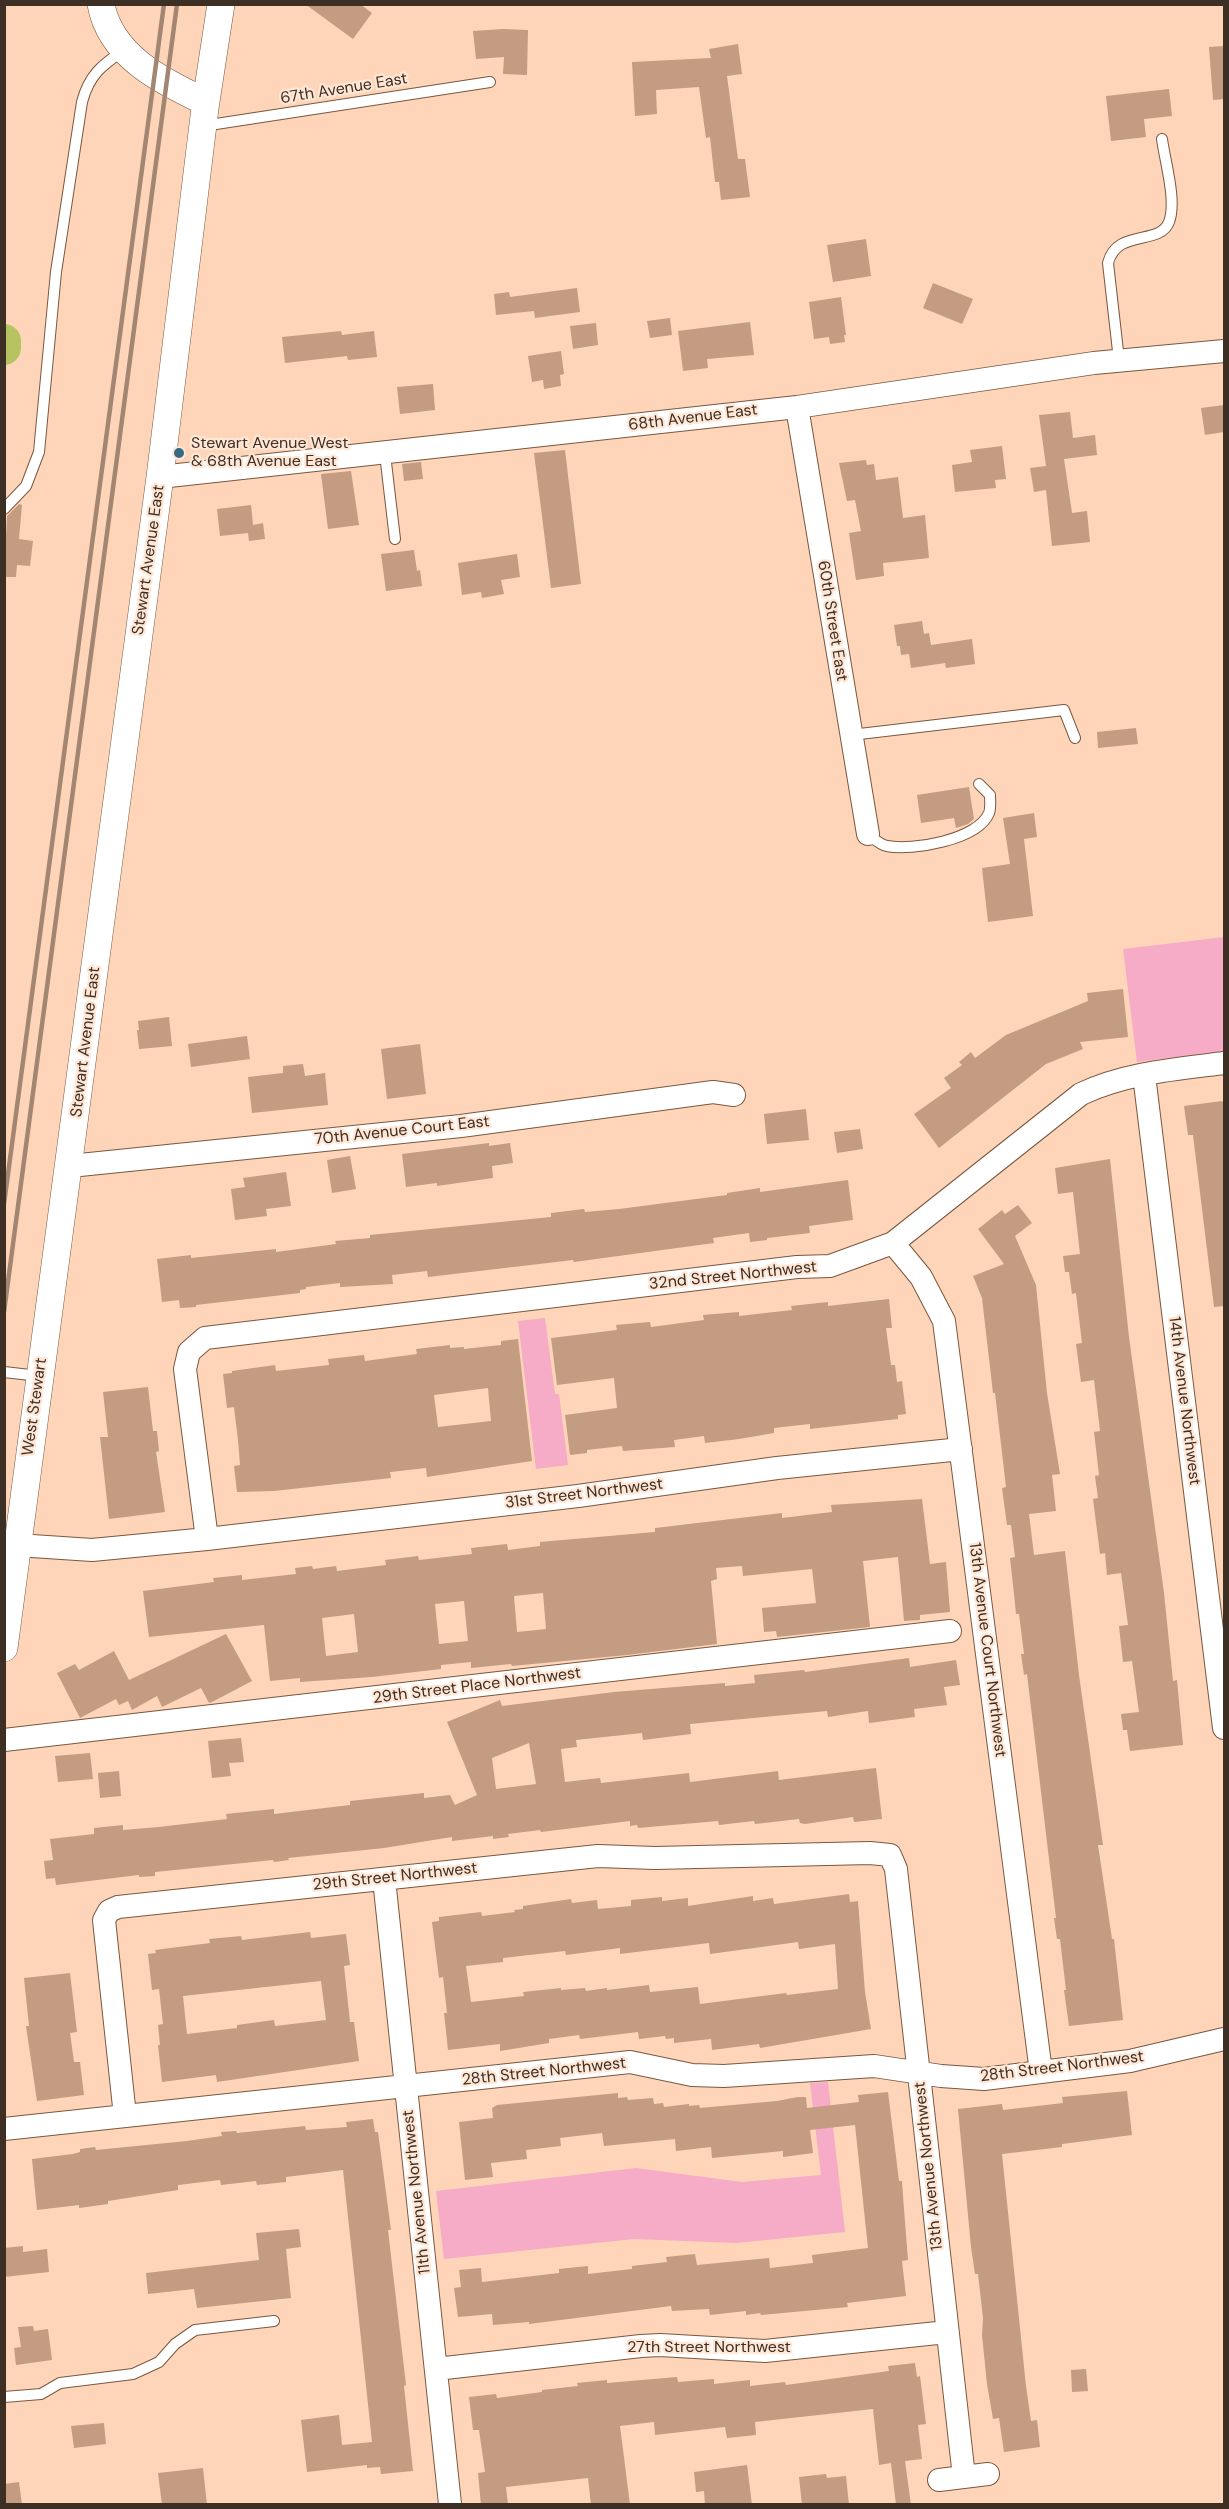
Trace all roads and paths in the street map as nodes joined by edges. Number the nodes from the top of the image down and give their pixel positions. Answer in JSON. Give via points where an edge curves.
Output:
{"nodes":[{"id":1,"x":101,"y":4,"type":"edge"},
{"id":2,"x":221,"y":4,"type":"edge"},
{"id":3,"x":124,"y":50,"type":"junction"},
{"id":4,"x":490,"y":82,"type":"dead end"},
{"id":5,"x":204,"y":114,"type":"junction"},
{"id":6,"x":1162,"y":139,"type":"dead end"},
{"id":7,"x":1224,"y":351,"type":"edge"},
{"id":8,"x":1119,"y":360,"type":"junction"},
{"id":9,"x":797,"y":407,"type":"junction"},
{"id":10,"x":385,"y":454,"type":"junction"},
{"id":11,"x":160,"y":477,"type":"junction"},
{"id":12,"x":4,"y":509,"type":"edge"},
{"id":13,"x":395,"y":539,"type":"dead end"},
{"id":14,"x":851,"y":735,"type":"junction"},
{"id":15,"x":1075,"y":738,"type":"dead end"},
{"id":16,"x":979,"y":784,"type":"dead end"},
{"id":17,"x":868,"y":834,"type":"joint"},
{"id":18,"x":1224,"y":1063,"type":"edge"},
{"id":19,"x":1144,"y":1074,"type":"junction"},
{"id":20,"x":734,"y":1095,"type":"dead end"},
{"id":21,"x":70,"y":1166,"type":"junction"},
{"id":22,"x":893,"y":1242,"type":"junction"},
{"id":23,"x":4,"y":1372,"type":"edge"},
{"id":24,"x":39,"y":1376,"type":"junction"},
{"id":25,"x":961,"y":1449,"type":"junction"},
{"id":26,"x":207,"y":1539,"type":"junction"},
{"id":27,"x":17,"y":1545,"type":"junction"},
{"id":28,"x":950,"y":1631,"type":"dead end"},
{"id":29,"x":1219,"y":1643,"type":"edge"},
{"id":30,"x":4,"y":1648,"type":"edge"},
{"id":31,"x":1224,"y":1728,"type":"edge"},
{"id":32,"x":4,"y":1740,"type":"edge"},
{"id":33,"x":890,"y":1856,"type":"joint"},
{"id":34,"x":384,"y":1879,"type":"junction"},
{"id":35,"x":1224,"y":2039,"type":"edge"},
{"id":36,"x":918,"y":2072,"type":"junction"},
{"id":37,"x":1041,"y":2072,"type":"junction"},
{"id":38,"x":406,"y":2086,"type":"junction"},
{"id":39,"x":125,"y":2116,"type":"junction"},
{"id":40,"x":4,"y":2129,"type":"edge"},
{"id":41,"x":274,"y":2321,"type":"dead end"},
{"id":42,"x":947,"y":2332,"type":"junction"},
{"id":43,"x":436,"y":2369,"type":"junction"},
{"id":44,"x":4,"y":2397,"type":"edge"},
{"id":45,"x":988,"y":2475,"type":"dead end"},
{"id":46,"x":964,"y":2477,"type":"junction"},
{"id":47,"x":939,"y":2480,"type":"dead end"},
{"id":48,"x":443,"y":2504,"type":"edge"}],
"edges":[{"from":1,"to":3,"type":"street","via":[[113,37]]},
{"from":2,"to":5,"type":"street","name":"Stewart Avenue East"},
{"from":3,"to":5,"type":"street"},
{"from":3,"to":12,"type":"lane","via":[[98,68],[85,89],[56,272],[39,452],[26,486]]},
{"from":4,"to":5,"type":"lane","name":"67th Avenue East"},
{"from":5,"to":11,"type":"street","name":"Stewart Avenue East"},
{"from":6,"to":8,"type":"lane","via":[[1171,201],[1169,223],[1162,231],[1117,246],[1108,263]]},
{"from":7,"to":8,"type":"street","name":"68th Avenue East"},
{"from":8,"to":9,"type":"street","name":"68th Avenue East"},
{"from":9,"to":10,"type":"street","name":"68th Avenue East"},
{"from":9,"to":14,"type":"street","name":"60th Street East"},
{"from":10,"to":11,"type":"street","name":"68th Avenue East"},
{"from":10,"to":13,"type":"lane"},
{"from":11,"to":21,"type":"street","name":"Stewart Avenue East"},
{"from":14,"to":15,"type":"lane","via":[[1064,710]]},
{"from":14,"to":17,"type":"street","name":"60th Street East"},
{"from":16,"to":17,"type":"lane","via":[[990,795],[989,812],[970,832],[905,848],[885,846]]},
{"from":18,"to":19,"type":"street","name":"32nd Street Northwest"},
{"from":19,"to":22,"type":"street","name":"32nd Street Northwest","via":[[1104,1083],[1081,1094]]},
{"from":19,"to":29,"type":"street","name":"14th Avenue Northwest"},
{"from":20,"to":21,"type":"street","name":"70th Avenue Court East","via":[[713,1092],[461,1126]]},
{"from":21,"to":24,"type":"street","name":"West Stewart"},
{"from":22,"to":25,"type":"street","name":"13th Avenue Court Northwest","via":[[921,1277],[944,1322]]},
{"from":22,"to":26,"type":"street","name":"32nd Street Northwest","via":[[830,1266],[205,1338],[189,1352],[185,1370]]},
{"from":23,"to":24,"type":"lane"},
{"from":24,"to":27,"type":"street","name":"West Stewart"},
{"from":25,"to":26,"type":"street","name":"31st Street Northwest"},
{"from":25,"to":37,"type":"street","name":"13th Avenue Court Northwest"},
{"from":26,"to":27,"type":"street","via":[[92,1550]]},
{"from":27,"to":30,"type":"street","name":"West Stewart"},
{"from":28,"to":32,"type":"street","name":"29th Street Place Northwest"},
{"from":29,"to":31,"type":"street","name":"14th Avenue Northwest"},
{"from":33,"to":34,"type":"street","name":"29th Street Northwest","via":[[598,1856]]},
{"from":33,"to":36,"type":"street","name":"13th Avenue Northwest","via":[[896,1869]]},
{"from":34,"to":38,"type":"street","name":"11th Avenue Northwest"},
{"from":34,"to":39,"type":"street","name":"29th Street Northwest","via":[[109,1911],[105,1920]]},
{"from":35,"to":37,"type":"street","name":"28th Street Northwest","via":[[1130,2061]]},
{"from":36,"to":37,"type":"street","name":"28th Street Northwest","via":[[984,2079]]},
{"from":36,"to":38,"type":"street","name":"28th Street Northwest","via":[[874,2066],[692,2075],[630,2062]]},
{"from":36,"to":42,"type":"street","name":"13th Avenue Northwest"},
{"from":38,"to":39,"type":"street","name":"28th Street Northwest"},
{"from":38,"to":43,"type":"street","name":"11th Avenue Northwest"},
{"from":39,"to":40,"type":"street","name":"28th Street Northwest"},
{"from":41,"to":44,"type":"lane","via":[[195,2330],[159,2362],[133,2373],[60,2383],[41,2394]]},
{"from":42,"to":43,"type":"street","name":"27th Street Northwest","via":[[765,2351],[641,2346]]},
{"from":42,"to":46,"type":"street","name":"13th Avenue Northwest"},
{"from":43,"to":48,"type":"street","name":"11th Avenue Northwest"},
{"from":45,"to":46,"type":"street"},
{"from":46,"to":47,"type":"street"}]}
